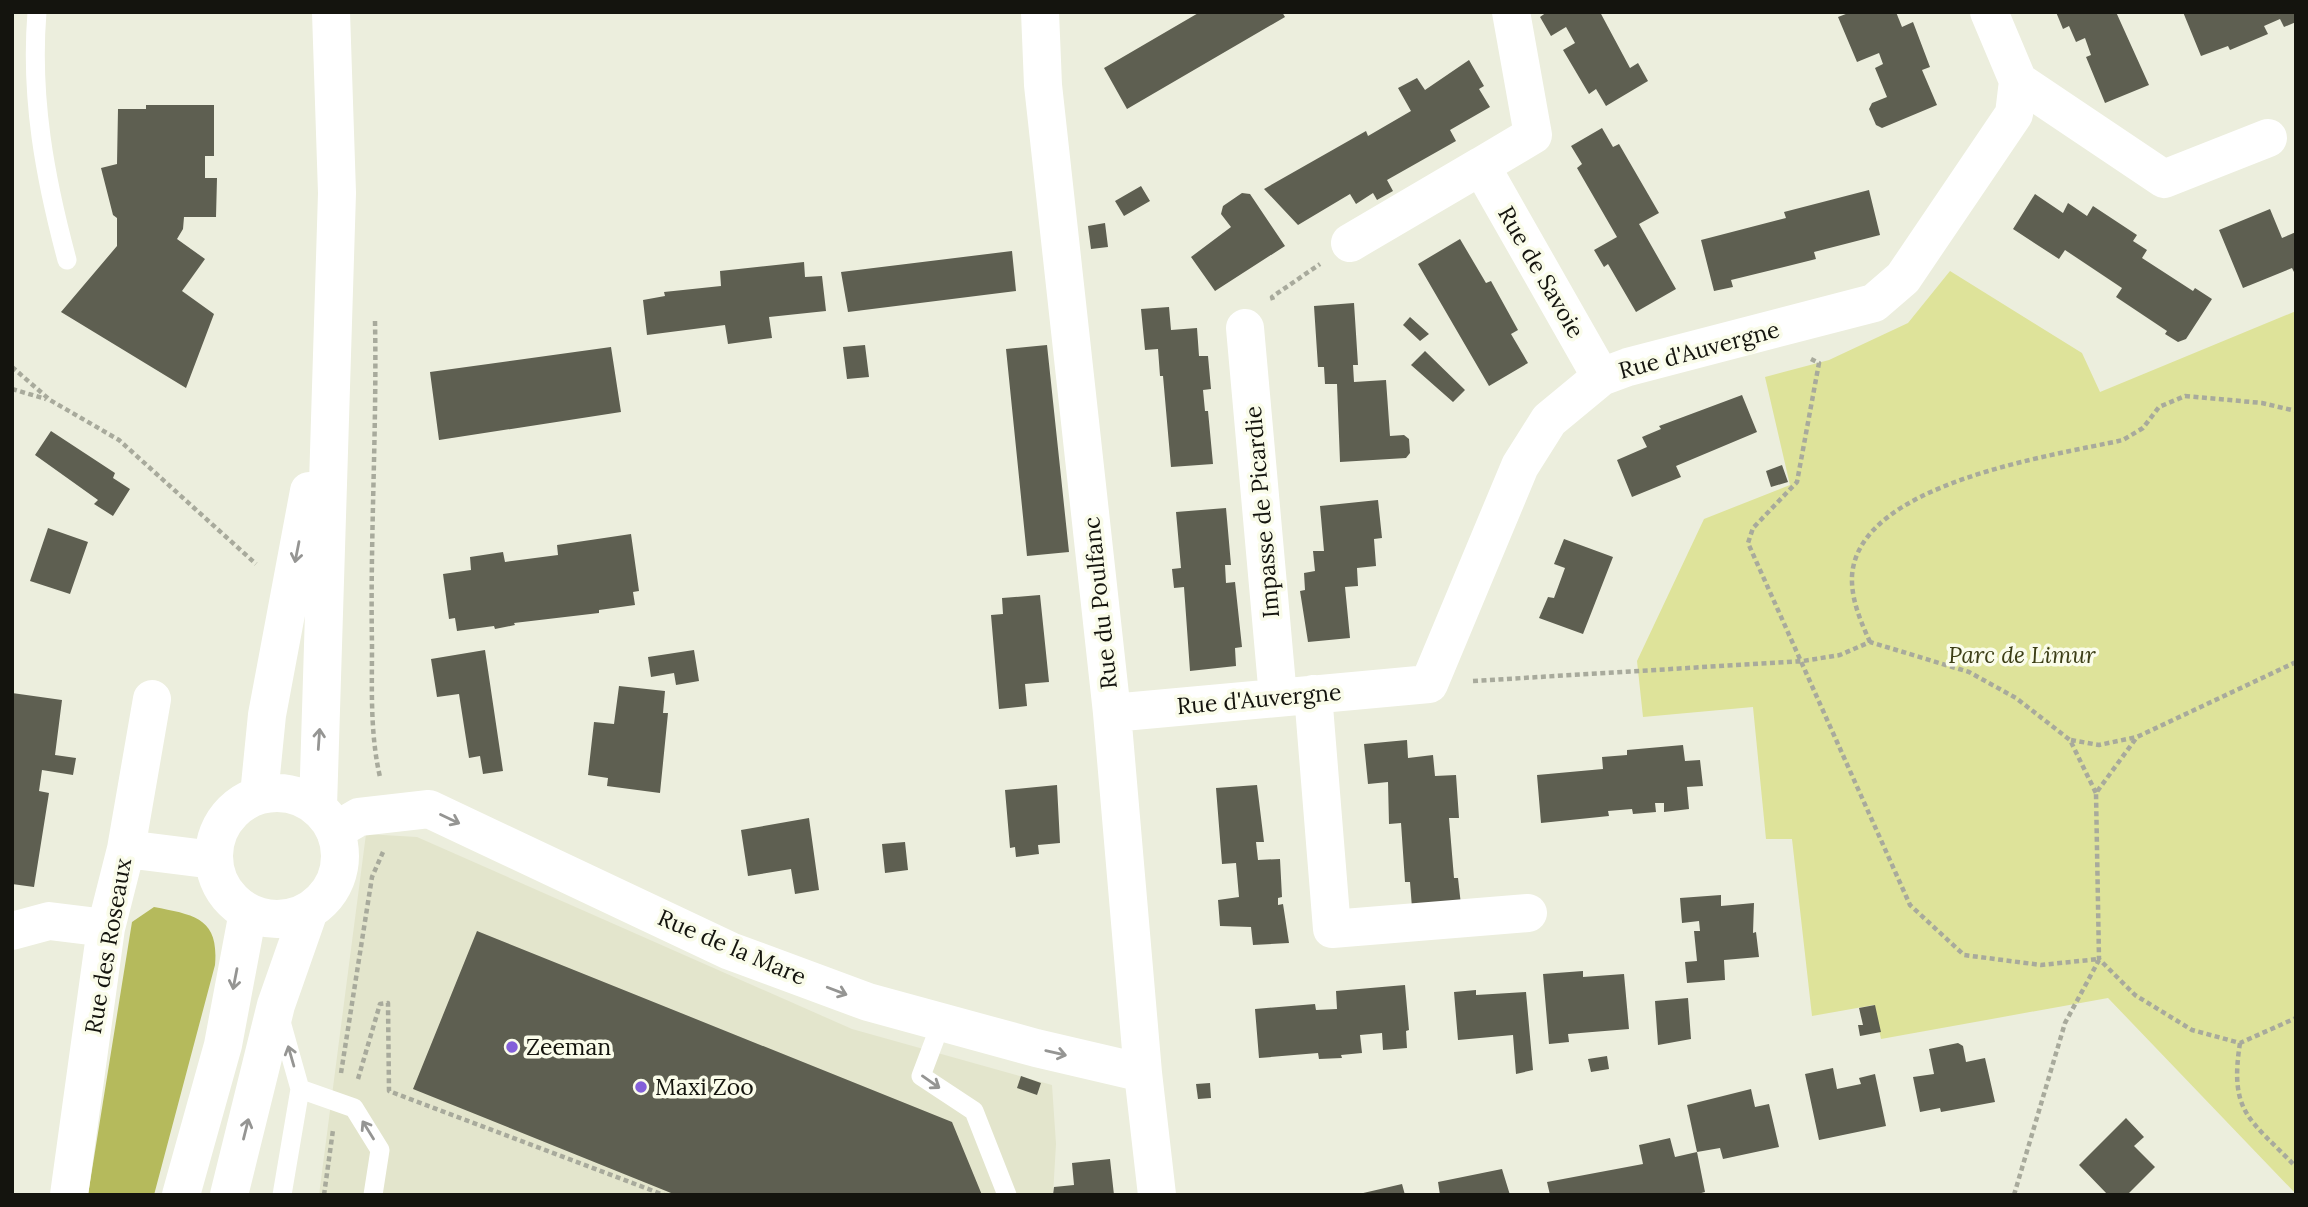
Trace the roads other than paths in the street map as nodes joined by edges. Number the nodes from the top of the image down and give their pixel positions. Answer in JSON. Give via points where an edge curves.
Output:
{"nodes":[{"id":1,"x":37,"y":12,"type":"edge"},
{"id":2,"x":331,"y":12,"type":"edge"},
{"id":3,"x":1511,"y":12,"type":"edge"},
{"id":4,"x":1989,"y":12,"type":"edge"},
{"id":5,"x":1045,"y":15,"type":"edge"},
{"id":6,"x":2018,"y":81,"type":"junction"},
{"id":7,"x":2268,"y":138,"type":"dead end"},
{"id":8,"x":1481,"y":166,"type":"junction"},
{"id":9,"x":1350,"y":243,"type":"road end"},
{"id":10,"x":67,"y":260,"type":"dead end"},
{"id":11,"x":1245,"y":328,"type":"road end"},
{"id":12,"x":333,"y":365,"type":"junction"},
{"id":13,"x":1601,"y":377,"type":"junction"},
{"id":14,"x":1296,"y":695,"type":"junction"},
{"id":15,"x":152,"y":699,"type":"dead end"},
{"id":16,"x":1112,"y":713,"type":"junction"},
{"id":17,"x":259,"y":795,"type":"junction"},
{"id":18,"x":326,"y":819,"type":"junction"},
{"id":19,"x":126,"y":849,"type":"junction"},
{"id":20,"x":214,"y":860,"type":"junction"},
{"id":21,"x":309,"y":911,"type":"junction"},
{"id":22,"x":248,"y":912,"type":"junction"},
{"id":23,"x":1528,"y":913,"type":"dead end"},
{"id":24,"x":106,"y":928,"type":"junction"},
{"id":25,"x":12,"y":931,"type":"edge"},
{"id":26,"x":276,"y":1005,"type":"junction"},
{"id":27,"x":941,"y":1023,"type":"junction"},
{"id":28,"x":1143,"y":1073,"type":"junction"},
{"id":29,"x":300,"y":1089,"type":"junction"},
{"id":30,"x":69,"y":1195,"type":"edge"},
{"id":31,"x":181,"y":1195,"type":"edge"},
{"id":32,"x":229,"y":1195,"type":"edge"},
{"id":33,"x":282,"y":1195,"type":"edge"},
{"id":34,"x":373,"y":1195,"type":"edge"},
{"id":35,"x":1007,"y":1195,"type":"edge"},
{"id":36,"x":1157,"y":1195,"type":"edge"}],
"edges":[{"from":1,"to":10,"type":"lane","via":[[38,126],[50,198]]},
{"from":2,"to":12,"type":"street","via":[[337,193]]},
{"from":3,"to":8,"type":"street","via":[[1533,135]]},
{"from":4,"to":6,"type":"street"},
{"from":5,"to":16,"type":"street","name":"Rue du Poulfanc","via":[[1043,85]]},
{"from":6,"to":7,"type":"street","via":[[2164,179]]},
{"from":6,"to":13,"type":"street","name":"Rue d'Auvergne","via":[[2014,114],[1903,278],[1874,303]]},
{"from":8,"to":9,"type":"street"},
{"from":8,"to":13,"type":"street","name":"Rue de Savoie"},
{"from":11,"to":14,"type":"street","name":"Impasse de Picardie"},
{"from":12,"to":17,"type":"street","one_way":true,"via":[[267,715]]},
{"from":18,"to":12,"type":"street","one_way":true},
{"from":13,"to":14,"type":"street","name":"Rue d'Auvergne","via":[[1549,420],[1520,466],[1429,684]]},
{"from":14,"to":16,"type":"street","name":"Rue d'Auvergne"},
{"from":14,"to":23,"type":"street","name":"Impasse de Picardie","via":[[1332,929]]},
{"from":15,"to":19,"type":"street","name":"Rue des Roseaux"},
{"from":16,"to":28,"type":"street","name":"Rue du Poulfanc"},
{"from":17,"to":18,"type":"street","via":[[300,797]]},
{"from":17,"to":20,"type":"street","via":[[240,804],[225,820],[216,839]]},
{"from":18,"to":21,"type":"street","via":[[341,861],[335,881]]},
{"from":18,"to":27,"type":"street","name":"Rue de la Mare","one_way":true,"via":[[429,809],[730,951],[868,1002]]},
{"from":19,"to":20,"type":"street"},
{"from":19,"to":24,"type":"street","name":"Rue des Roseaux"},
{"from":20,"to":22,"type":"street","via":[[219,881],[231,899]]},
{"from":21,"to":22,"type":"street","via":[[268,919]]},
{"from":21,"to":26,"type":"street"},
{"from":22,"to":31,"type":"street","one_way":true,"via":[[223,1045]]},
{"from":24,"to":25,"type":"street","via":[[49,921]]},
{"from":24,"to":30,"type":"street","name":"Rue des Roseaux"},
{"from":29,"to":26,"type":"lane","one_way":true},
{"from":32,"to":26,"type":"street","one_way":true},
{"from":27,"to":28,"type":"street","name":"Rue de la Mare","one_way":true},
{"from":27,"to":35,"type":"lane","one_way":true,"via":[[921,1076],[974,1111]]},
{"from":28,"to":36,"type":"street","name":"Rue du Poulfanc"},
{"from":29,"to":33,"type":"lane"},
{"from":34,"to":29,"type":"lane","one_way":true,"via":[[380,1150],[354,1108]]}]}
